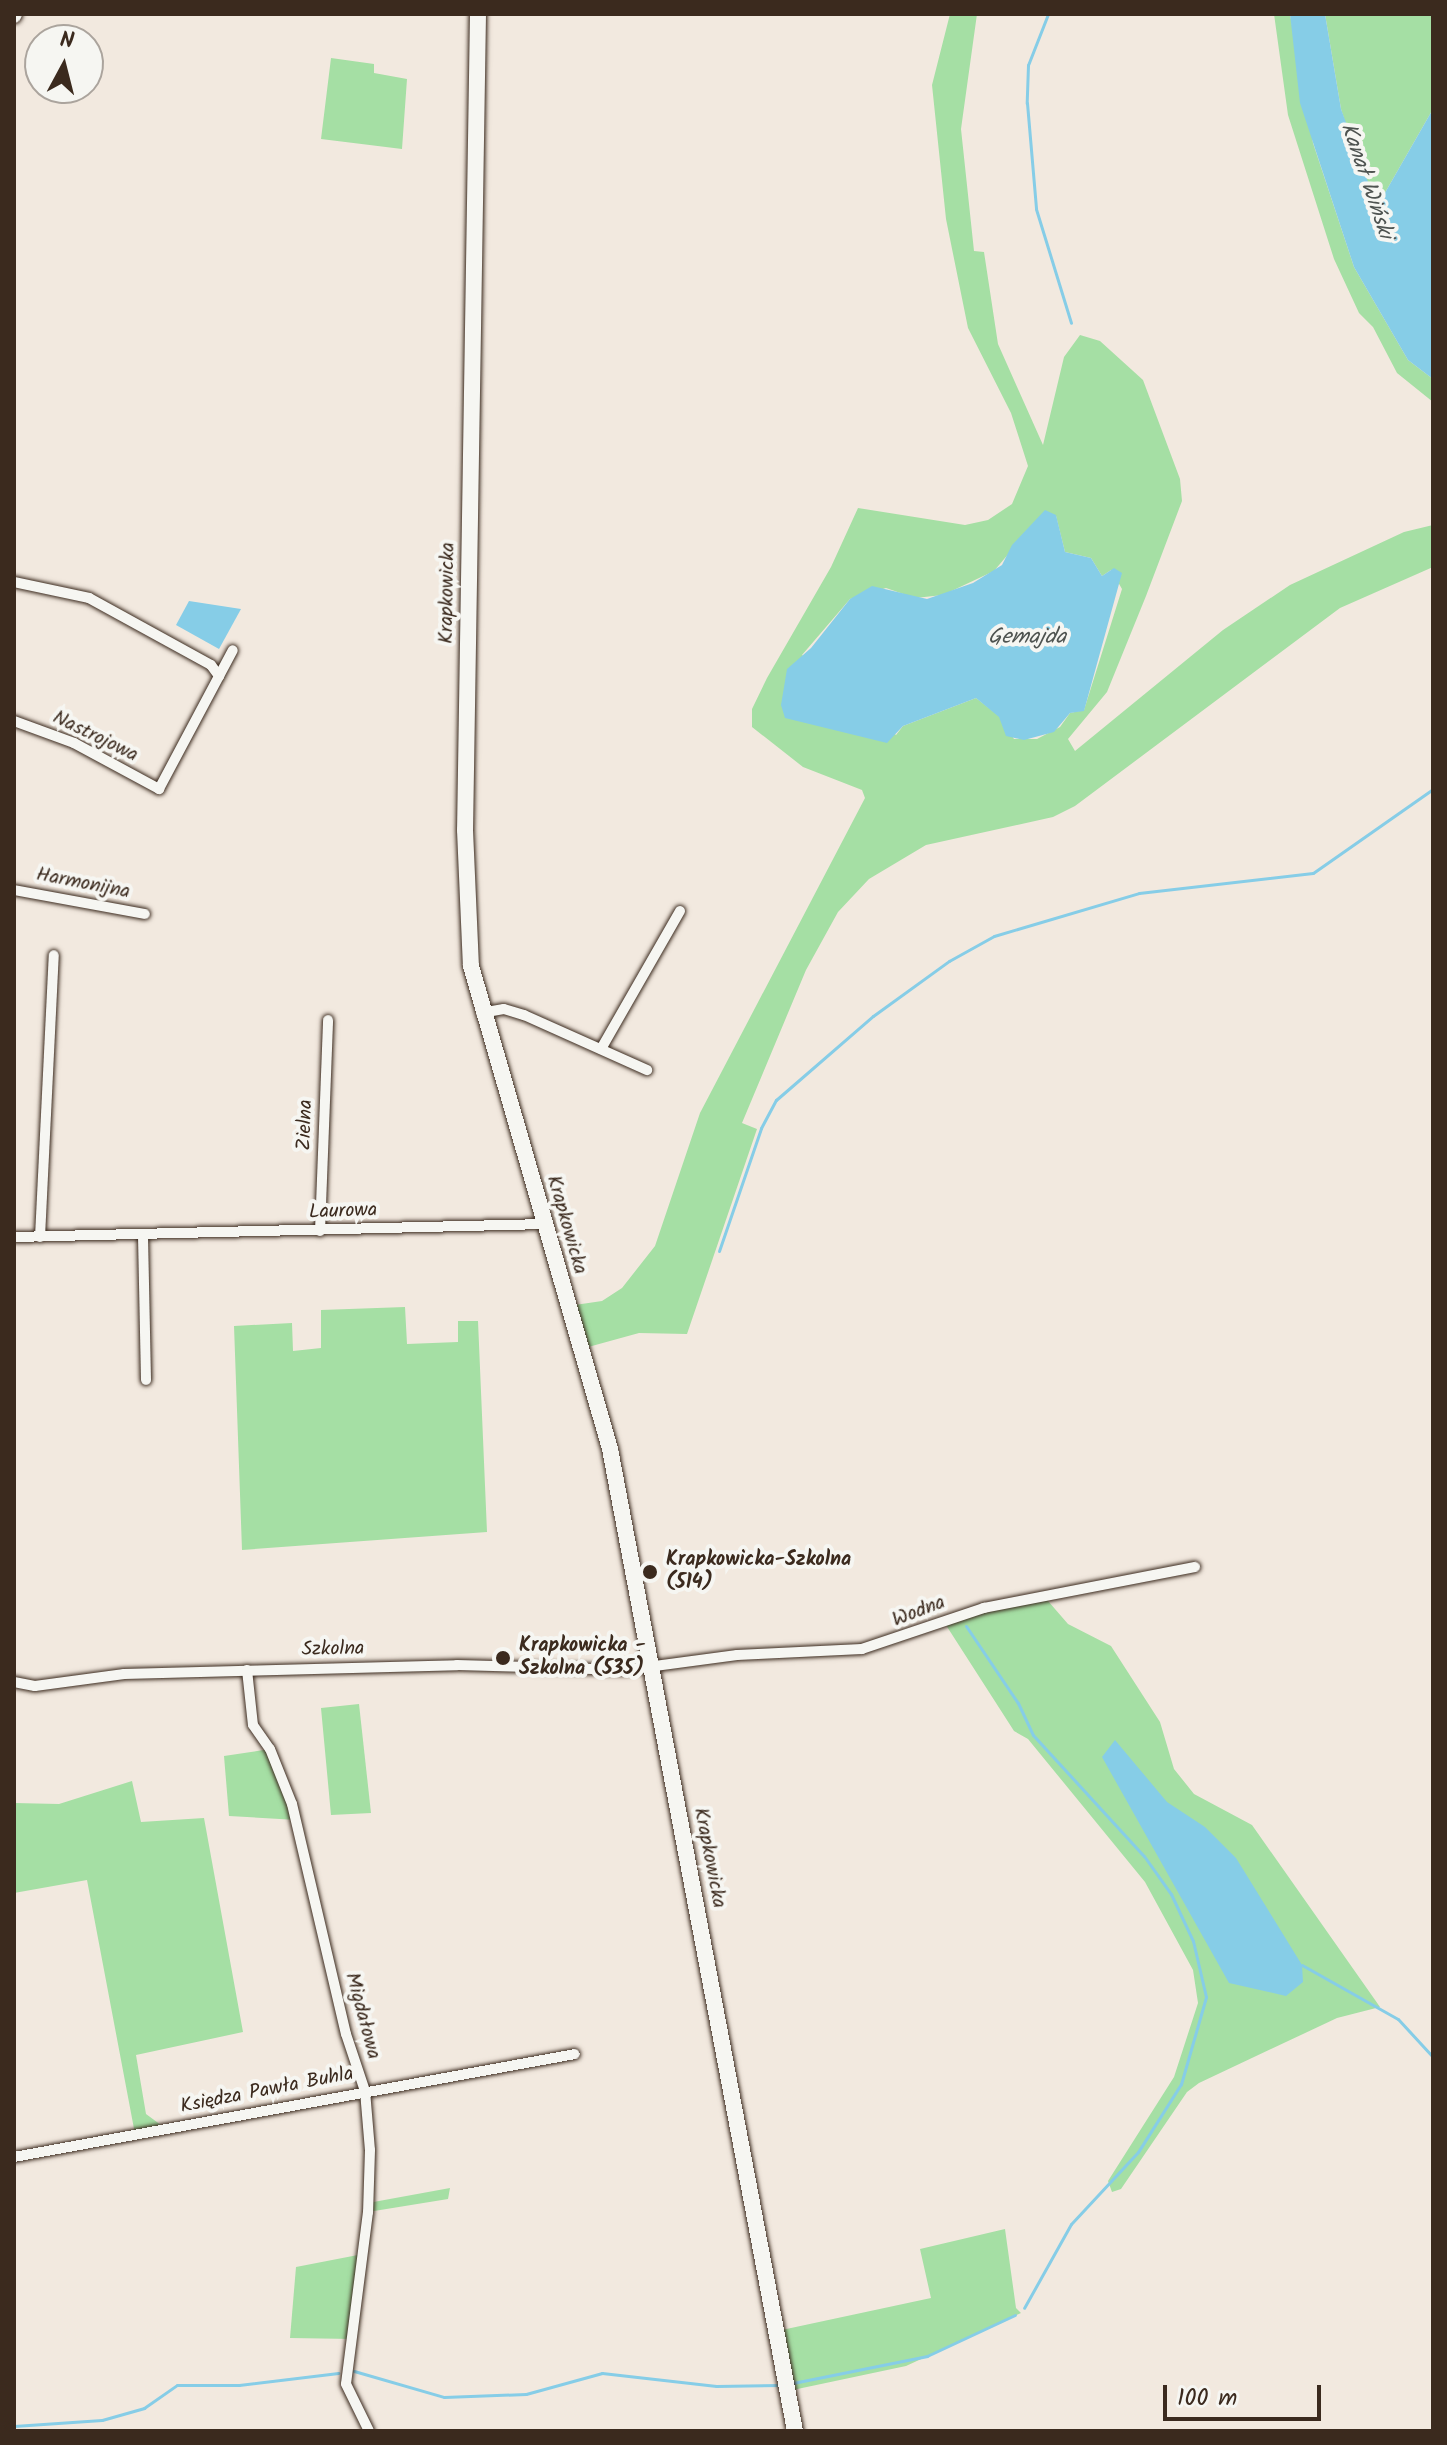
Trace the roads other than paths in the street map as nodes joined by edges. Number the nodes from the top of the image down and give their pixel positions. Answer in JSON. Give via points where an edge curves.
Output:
{"nodes":[{"id":1,"x":478,"y":14,"type":"edge"},
{"id":2,"x":14,"y":582,"type":"edge"},
{"id":3,"x":233,"y":650,"type":"dead end"},
{"id":4,"x":219,"y":676,"type":"junction"},
{"id":5,"x":14,"y":721,"type":"edge"},
{"id":6,"x":14,"y":890,"type":"edge"},
{"id":7,"x":680,"y":911,"type":"dead end"},
{"id":8,"x":145,"y":914,"type":"dead end"},
{"id":9,"x":54,"y":955,"type":"dead end"},
{"id":10,"x":481,"y":1013,"type":"junction"},
{"id":11,"x":328,"y":1020,"type":"dead end"},
{"id":12,"x":601,"y":1049,"type":"junction"},
{"id":13,"x":647,"y":1070,"type":"dead end"},
{"id":14,"x":545,"y":1224,"type":"junction"},
{"id":15,"x":320,"y":1231,"type":"junction"},
{"id":16,"x":143,"y":1236,"type":"junction"},
{"id":17,"x":14,"y":1237,"type":"edge"},
{"id":18,"x":40,"y":1237,"type":"junction"},
{"id":19,"x":146,"y":1380,"type":"dead end"},
{"id":20,"x":1195,"y":1567,"type":"dead end"},
{"id":21,"x":654,"y":1668,"type":"junction"},
{"id":22,"x":247,"y":1670,"type":"junction"},
{"id":23,"x":14,"y":1682,"type":"edge"},
{"id":24,"x":575,"y":2054,"type":"dead end"},
{"id":25,"x":365,"y":2091,"type":"junction"},
{"id":26,"x":14,"y":2157,"type":"edge"},
{"id":27,"x":369,"y":2431,"type":"edge"},
{"id":28,"x":795,"y":2431,"type":"edge"}],
"edges":[{"from":1,"to":10,"type":"main road","name":"Krapkowicka","via":[[465,838],[468,940]]},
{"from":2,"to":4,"type":"street","via":[[89,598],[211,665]]},
{"from":3,"to":4,"type":"street"},
{"from":4,"to":5,"type":"street","name":"Nastrojowa","via":[[159,789],[74,743]]},
{"from":6,"to":8,"type":"street","name":"Harmonijna"},
{"from":7,"to":12,"type":"street"},
{"from":9,"to":18,"type":"street"},
{"from":10,"to":12,"type":"street","via":[[504,1009]]},
{"from":10,"to":14,"type":"main road","name":"Krapkowicka"},
{"from":11,"to":15,"type":"street","name":"Zielna"},
{"from":12,"to":13,"type":"street"},
{"from":14,"to":15,"type":"street","name":"Laurowa"},
{"from":14,"to":21,"type":"main road","name":"Krapkowicka","via":[[610,1449]]},
{"from":15,"to":16,"type":"street","name":"Laurowa"},
{"from":16,"to":18,"type":"street","name":"Laurowa"},
{"from":16,"to":19,"type":"street"},
{"from":17,"to":18,"type":"street","name":"Laurowa"},
{"from":20,"to":21,"type":"street","name":"Wodna","via":[[984,1608],[881,1647],[737,1655]]},
{"from":21,"to":22,"type":"street","name":"Szkolna"},
{"from":21,"to":28,"type":"main road","name":"Krapkowicka"},
{"from":22,"to":23,"type":"street","name":"Szkolna","via":[[118,1674],[35,1686]]},
{"from":22,"to":25,"type":"street","name":"Migdałowa","via":[[253,1725],[292,1804],[346,2034]]},
{"from":24,"to":25,"type":"street","name":"Księdza Pawła Buhla"},
{"from":25,"to":26,"type":"street","name":"Księdza Pawła Buhla"},
{"from":25,"to":27,"type":"street","name":"Migdałowa","via":[[368,2212],[346,2384]]}]}
